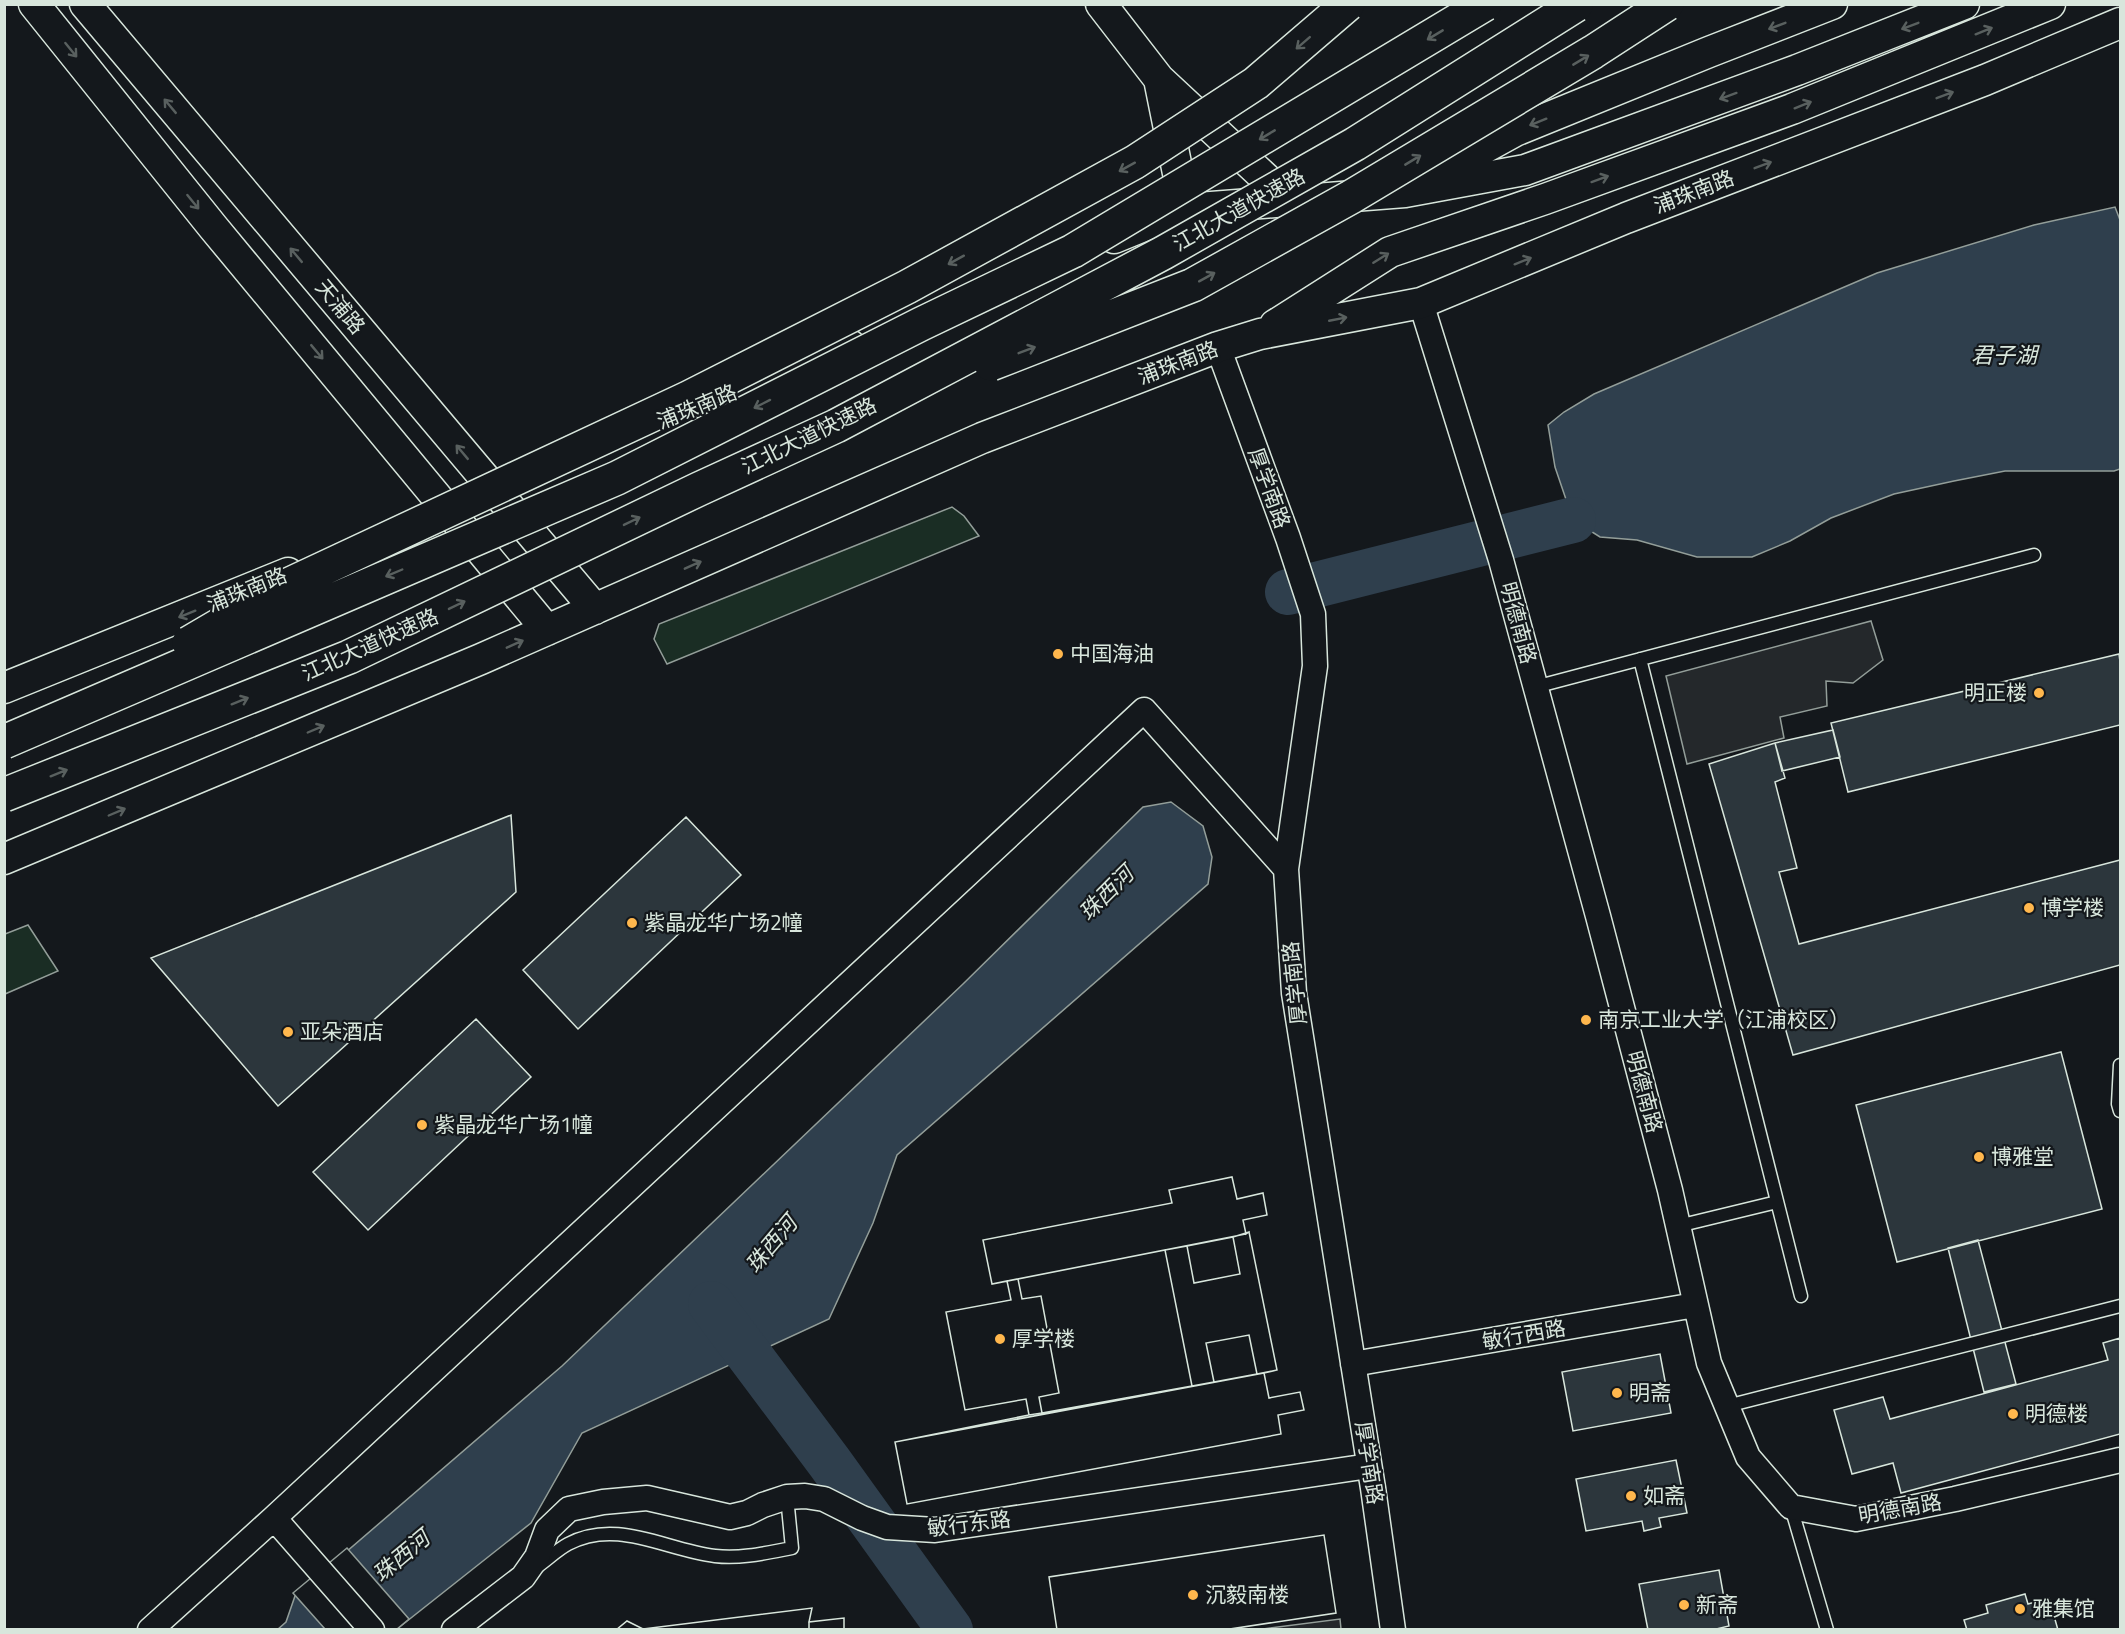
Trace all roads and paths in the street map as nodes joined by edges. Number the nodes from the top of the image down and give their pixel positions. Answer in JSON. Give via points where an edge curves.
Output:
{"nodes":[{"id":1,"x":34,"y":4,"type":"edge"},
{"id":2,"x":85,"y":4,"type":"edge"},
{"id":3,"x":1101,"y":4,"type":"edge"},
{"id":4,"x":1348,"y":4,"type":"edge"},
{"id":5,"x":1485,"y":4,"type":"edge"},
{"id":6,"x":1667,"y":4,"type":"edge"},
{"id":7,"x":1832,"y":4,"type":"edge"},
{"id":8,"x":1964,"y":4,"type":"edge"},
{"id":9,"x":2050,"y":4,"type":"edge"},
{"id":10,"x":1576,"y":5,"type":"edge"},
{"id":11,"x":2121,"y":23,"type":"edge"},
{"id":12,"x":1159,"y":79,"type":"junction"},
{"id":13,"x":1405,"y":192,"type":"junction"},
{"id":14,"x":1290,"y":201,"type":"junction"},
{"id":15,"x":1185,"y":209,"type":"junction"},
{"id":16,"x":1421,"y":303,"type":"junction"},
{"id":17,"x":1260,"y":334,"type":"junction"},
{"id":18,"x":1218,"y":347,"type":"junction"},
{"id":19,"x":836,"y":426,"type":"junction"},
{"id":20,"x":494,"y":490,"type":"junction"},
{"id":21,"x":447,"y":509,"type":"junction"},
{"id":22,"x":2034,"y":555,"type":"dead end"},
{"id":23,"x":595,"y":609,"type":"junction"},
{"id":24,"x":547,"y":630,"type":"junction"},
{"id":25,"x":1640,"y":660,"type":"junction"},
{"id":26,"x":4,"y":687,"type":"edge"},
{"id":27,"x":1535,"y":687,"type":"junction"},
{"id":28,"x":56,"y":721,"type":"junction"},
{"id":29,"x":4,"y":742,"type":"edge"},
{"id":30,"x":4,"y":795,"type":"edge"},
{"id":31,"x":4,"y":859,"type":"edge"},
{"id":32,"x":1286,"y":869,"type":"junction"},
{"id":33,"x":2121,"y":1065,"type":"edge"},
{"id":34,"x":2121,"y":1112,"type":"edge"},
{"id":35,"x":1777,"y":1202,"type":"junction"},
{"id":36,"x":1678,"y":1226,"type":"junction"},
{"id":37,"x":1801,"y":1296,"type":"dead end"},
{"id":38,"x":1695,"y":1305,"type":"junction"},
{"id":39,"x":2121,"y":1306,"type":"edge"},
{"id":40,"x":1353,"y":1364,"type":"junction"},
{"id":41,"x":1727,"y":1406,"type":"junction"},
{"id":42,"x":2121,"y":1460,"type":"edge"},
{"id":43,"x":1369,"y":1466,"type":"junction"},
{"id":44,"x":787,"y":1497,"type":"junction"},
{"id":45,"x":1791,"y":1507,"type":"junction"},
{"id":46,"x":274,"y":1518,"type":"junction"},
{"id":47,"x":523,"y":1577,"type":"junction"},
{"id":48,"x":150,"y":1629,"type":"edge"},
{"id":49,"x":372,"y":1629,"type":"edge"},
{"id":50,"x":454,"y":1629,"type":"edge"},
{"id":51,"x":1393,"y":1629,"type":"edge"},
{"id":52,"x":1827,"y":1629,"type":"edge"}],
"edges":[{"from":1,"to":21,"type":"street","one_way":true},
{"from":20,"to":2,"type":"street","name":"天浦路","one_way":true},
{"from":3,"to":12,"type":"street"},
{"from":4,"to":28,"type":"highway","one_way":true,"bridge":true,"via":[[1257,83],[1135,162],[907,287],[688,398],[288,585]]},
{"from":5,"to":28,"type":"highway","one_way":true,"bridge":true,"via":[[1073,251],[617,478]]},
{"from":19,"to":6,"type":"highway","one_way":true,"bridge":true,"via":[[1193,285],[1361,191]]},
{"from":7,"to":13,"type":"street","name":"浦珠南路","one_way":true,"via":[[1515,131]]},
{"from":8,"to":13,"type":"street","name":"浦珠南路","one_way":true,"via":[[1525,170]]},
{"from":17,"to":9,"type":"street","name":"浦珠南路","one_way":true,"via":[[1390,252],[1781,113]]},
{"from":10,"to":19,"type":"highway","name":"江北大道快速路","bridge":true,"via":[[1355,144],[1152,259]]},
{"from":16,"to":11,"type":"street","name":"浦珠南路","one_way":true},
{"from":12,"to":14,"type":"street"},
{"from":12,"to":15,"type":"street"},
{"from":13,"to":14,"type":"street","name":"浦珠南路"},
{"from":14,"to":15,"type":"street","name":"浦珠南路"},
{"from":15,"to":20,"type":"street","name":"浦珠南路"},
{"from":17,"to":16,"type":"street","name":"浦珠南路","one_way":true},
{"from":16,"to":27,"type":"street","name":"明德南路","via":[[1501,560]]},
{"from":17,"to":18,"type":"street","name":"浦珠南路"},
{"from":23,"to":18,"type":"street","name":"浦珠南路","one_way":true,"via":[[982,438]]},
{"from":18,"to":32,"type":"street","name":"厚学南路","via":[[1313,614],[1315,666]]},
{"from":30,"to":19,"type":"highway","name":"江北大道快速路","one_way":true,"bridge":true,"via":[[349,657]]},
{"from":20,"to":21,"type":"street","name":"浦珠南路"},
{"from":20,"to":23,"type":"street","name":"天浦路"},
{"from":21,"to":24,"type":"street"},
{"from":21,"to":26,"type":"street","name":"浦珠南路","one_way":true},
{"from":22,"to":25,"type":"lane"},
{"from":23,"to":24,"type":"street","name":"浦珠南路"},
{"from":31,"to":24,"type":"street","name":"浦珠南路","one_way":true},
{"from":25,"to":27,"type":"lane"},
{"from":25,"to":35,"type":"lane"},
{"from":27,"to":36,"type":"street","name":"明德南路"},
{"from":28,"to":29,"type":"highway","bridge":true},
{"from":32,"to":40,"type":"street","name":"厚学南路","via":[[1294,993]]},
{"from":32,"to":46,"type":"street","via":[[1144,710]]},
{"from":33,"to":34,"type":"lane"},
{"from":35,"to":36,"type":"lane"},
{"from":35,"to":37,"type":"lane"},
{"from":36,"to":38,"type":"street","name":"明德南路"},
{"from":38,"to":40,"type":"street","name":"敏行西路"},
{"from":38,"to":41,"type":"street","name":"明德南路","via":[[1709,1363]]},
{"from":39,"to":41,"type":"lane"},
{"from":40,"to":43,"type":"street","name":"厚学南路"},
{"from":41,"to":45,"type":"street","name":"明德南路","via":[[1748,1457]]},
{"from":42,"to":45,"type":"street","name":"明德南路","via":[[1856,1519]]},
{"from":43,"to":44,"type":"street","name":"敏行东路","via":[[935,1530],[887,1527],[824,1499]]},
{"from":43,"to":51,"type":"street","name":"厚学南路"},
{"from":44,"to":47,"type":"street","name":"敏行东路","via":[[730,1517],[647,1498],[569,1509],[547,1530],[537,1557]]},
{"from":44,"to":47,"type":"lane","via":[[792,1548],[741,1558],[713,1556],[623,1533],[593,1534],[568,1544]]},
{"from":45,"to":52,"type":"lane"},
{"from":46,"to":48,"type":"street"},
{"from":46,"to":49,"type":"street"},
{"from":47,"to":50,"type":"street","name":"敏行东路"}]}
